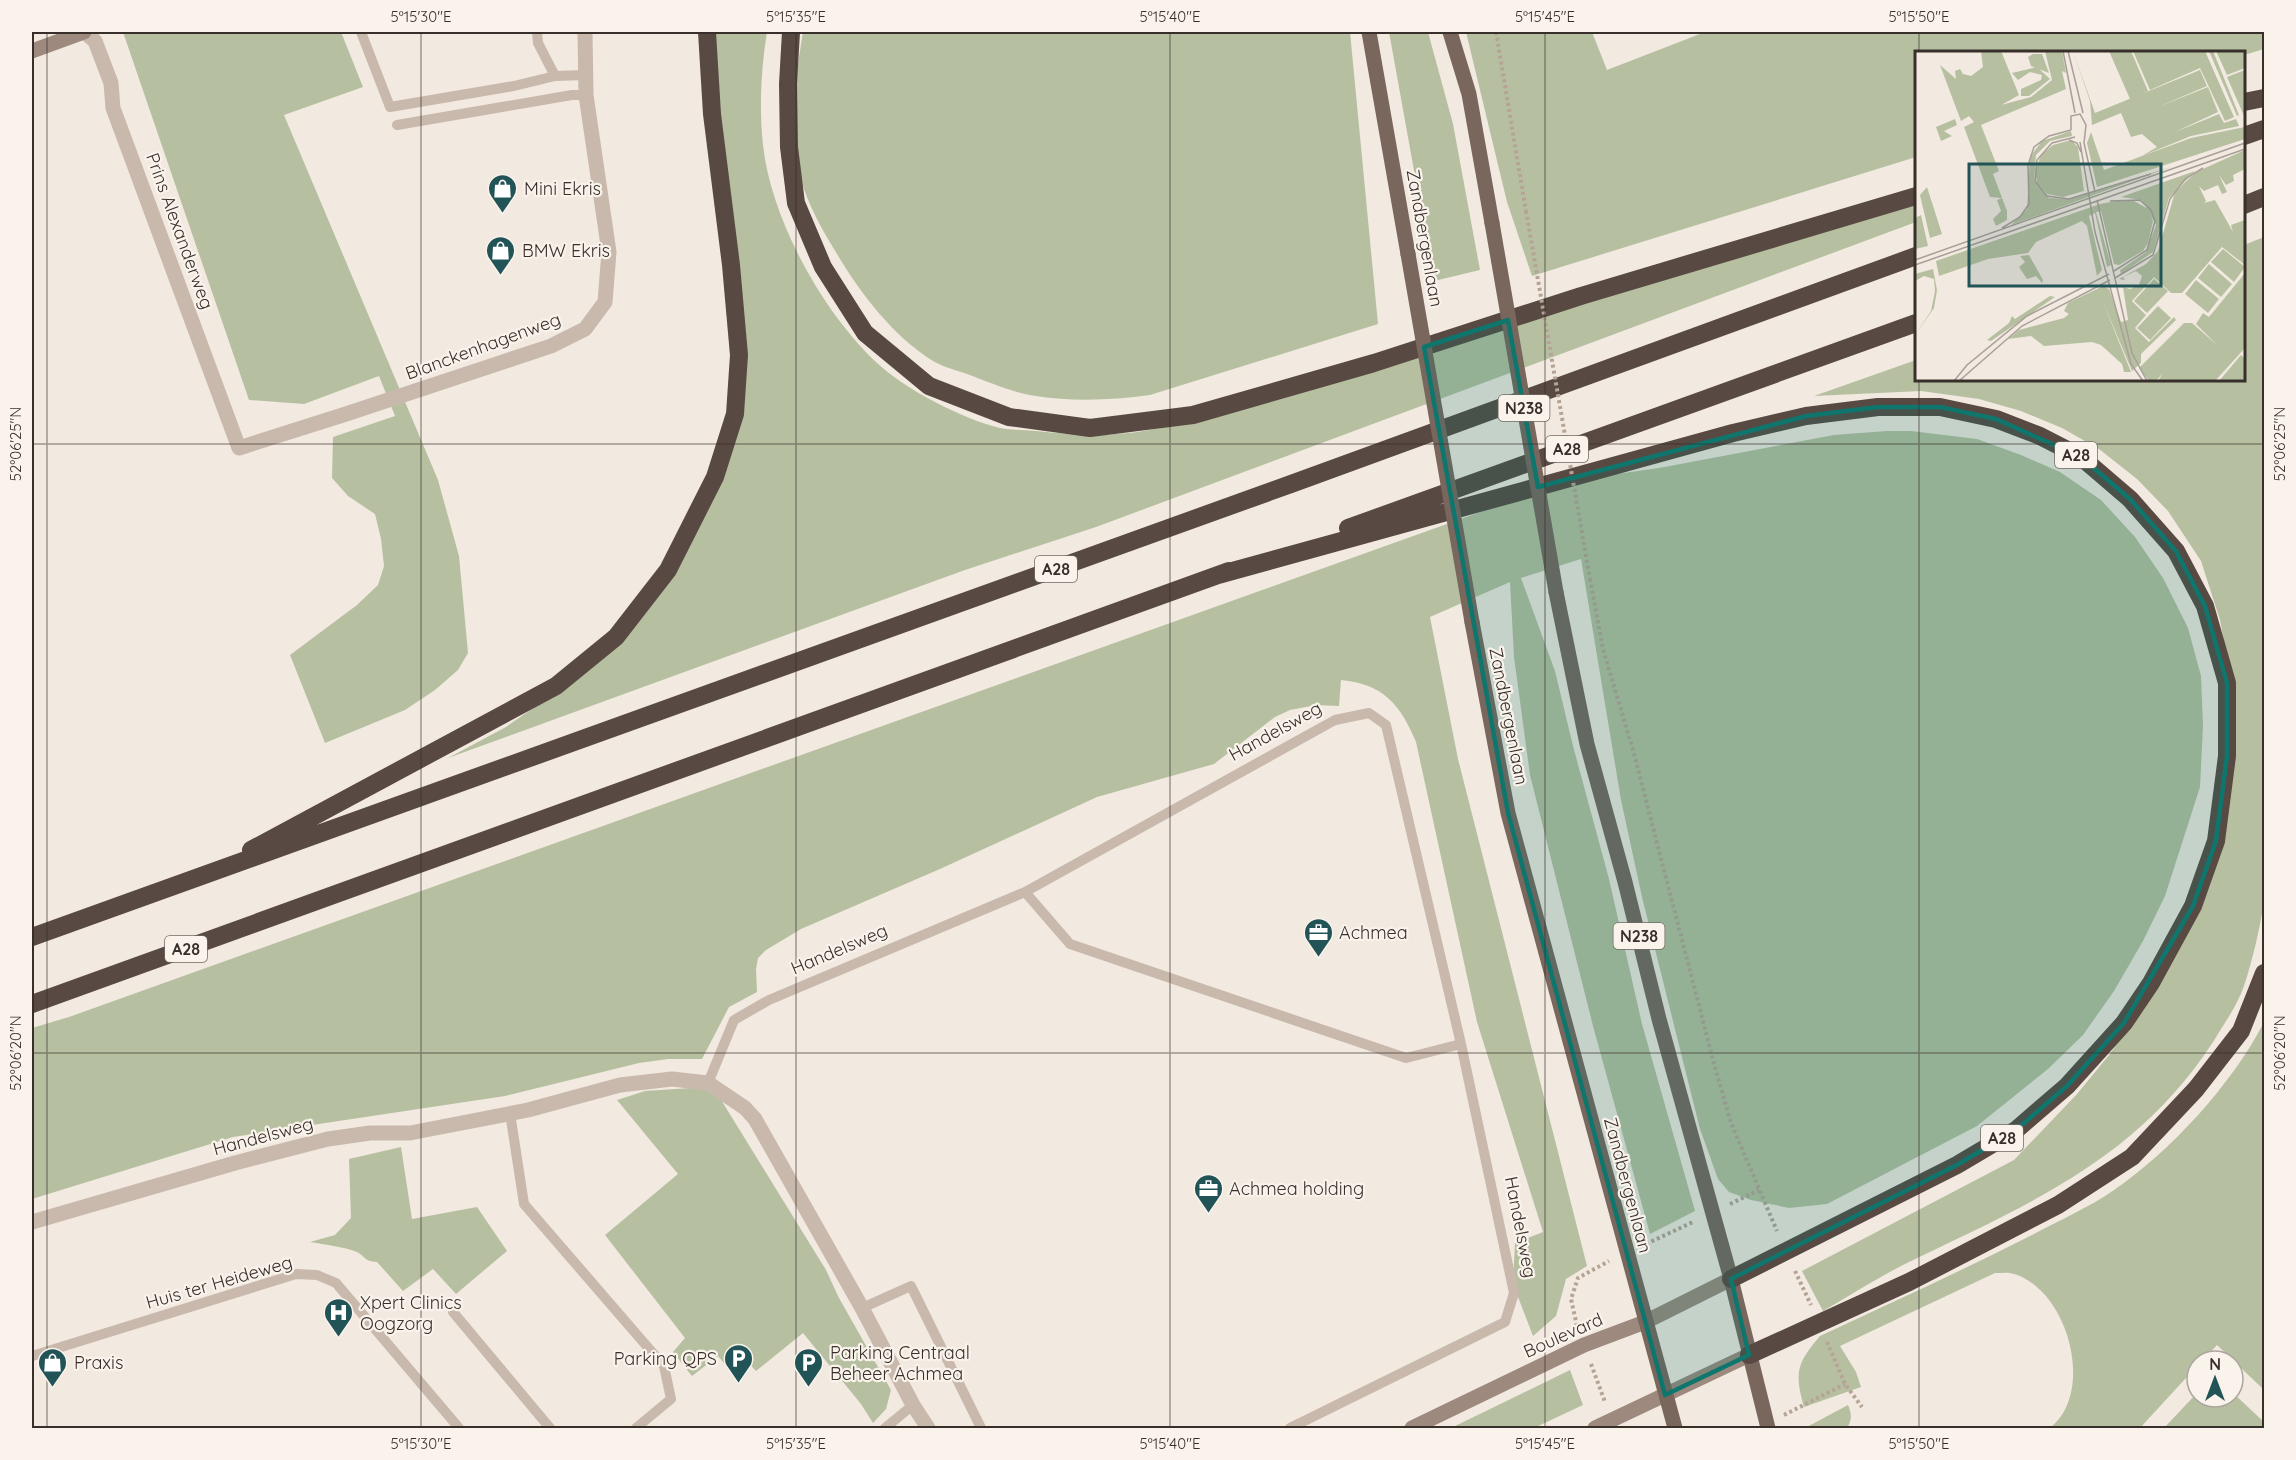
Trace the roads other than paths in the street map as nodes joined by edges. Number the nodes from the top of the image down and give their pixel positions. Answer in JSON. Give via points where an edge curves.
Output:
{"nodes":[{"id":1,"x":84,"y":32,"type":"edge"},
{"id":2,"x":361,"y":32,"type":"edge"},
{"id":3,"x":537,"y":32,"type":"edge"},
{"id":4,"x":585,"y":32,"type":"edge"},
{"id":5,"x":707,"y":32,"type":"edge"},
{"id":6,"x":791,"y":32,"type":"edge"},
{"id":7,"x":1369,"y":32,"type":"edge"},
{"id":8,"x":1450,"y":32,"type":"edge"},
{"id":9,"x":32,"y":51,"type":"edge"},
{"id":10,"x":586,"y":75,"type":"junction"},
{"id":11,"x":555,"y":76,"type":"junction"},
{"id":12,"x":586,"y":95,"type":"junction"},
{"id":13,"x":2265,"y":98,"type":"edge"},
{"id":14,"x":2245,"y":102,"type":"edge"},
{"id":15,"x":397,"y":125,"type":"dead end"},
{"id":16,"x":2265,"y":129,"type":"edge"},
{"id":17,"x":2245,"y":136,"type":"edge"},
{"id":18,"x":1915,"y":197,"type":"edge"},
{"id":19,"x":2265,"y":197,"type":"edge"},
{"id":20,"x":2245,"y":205,"type":"edge"},
{"id":21,"x":1915,"y":257,"type":"edge"},
{"id":22,"x":1915,"y":324,"type":"edge"},
{"id":23,"x":239,"y":448,"type":"joint"},
{"id":24,"x":1218,"y":575,"type":"junction"},
{"id":25,"x":194,"y":880,"type":"junction"},
{"id":26,"x":1025,"y":892,"type":"junction"},
{"id":27,"x":32,"y":937,"type":"edge"},
{"id":28,"x":2265,"y":972,"type":"edge"},
{"id":29,"x":32,"y":1004,"type":"edge"},
{"id":30,"x":1461,"y":1044,"type":"junction"},
{"id":31,"x":708,"y":1083,"type":"junction"},
{"id":32,"x":510,"y":1113,"type":"junction"},
{"id":33,"x":32,"y":1222,"type":"edge"},
{"id":34,"x":1731,"y":1279,"type":"junction"},
{"id":35,"x":862,"y":1308,"type":"junction"},
{"id":36,"x":453,"y":1312,"type":"dead end"},
{"id":37,"x":1645,"y":1322,"type":"junction"},
{"id":38,"x":1749,"y":1355,"type":"junction"},
{"id":39,"x":32,"y":1356,"type":"edge"},
{"id":40,"x":1665,"y":1395,"type":"junction"},
{"id":41,"x":913,"y":1405,"type":"junction"},
{"id":42,"x":1768,"y":1426,"type":"edge"},
{"id":43,"x":459,"y":1428,"type":"edge"},
{"id":44,"x":550,"y":1428,"type":"edge"},
{"id":45,"x":636,"y":1428,"type":"edge"},
{"id":46,"x":885,"y":1428,"type":"edge"},
{"id":47,"x":928,"y":1428,"type":"edge"},
{"id":48,"x":981,"y":1428,"type":"edge"},
{"id":49,"x":1290,"y":1428,"type":"edge"},
{"id":50,"x":1412,"y":1428,"type":"edge"},
{"id":51,"x":1595,"y":1428,"type":"edge"},
{"id":52,"x":1675,"y":1428,"type":"edge"}],
"edges":[{"from":1,"to":9,"type":"main road"},
{"from":1,"to":23,"type":"street","name":"Prins Alexanderweg","via":[[95,41],[111,83],[113,108]]},
{"from":2,"to":11,"type":"lane","via":[[390,106]]},
{"from":3,"to":11,"type":"lane","via":[[538,43]]},
{"from":4,"to":10,"type":"street","name":"Blanckenhagenweg"},
{"from":5,"to":25,"type":"highway","number":"A28","via":[[712,114],[739,355],[735,414],[715,477],[668,570],[616,637],[556,686]]},
{"from":6,"to":18,"type":"highway","via":[[789,147],[796,203],[823,267],[865,333],[929,386],[1009,417],[1090,428],[1193,415]]},
{"from":7,"to":37,"type":"main road","name":"Zandbergenlaan","bridge":true,"via":[[1508,813]]},
{"from":8,"to":34,"type":"main road","number":"N238","bridge":true,"via":[[1469,94],[1556,592],[1587,744]]},
{"from":10,"to":11,"type":"lane"},
{"from":10,"to":12,"type":"street","name":"Blanckenhagenweg"},
{"from":12,"to":15,"type":"lane"},
{"from":12,"to":23,"type":"street","name":"Blanckenhagenweg","via":[[609,252],[605,302],[585,329],[551,346]]},
{"from":13,"to":14,"type":"highway"},
{"from":16,"to":17,"type":"highway"},
{"from":19,"to":20,"type":"highway"},
{"from":21,"to":25,"type":"highway","number":"A28"},
{"from":22,"to":24,"type":"highway","number":"A28"},
{"from":24,"to":29,"type":"highway","number":"A28"},
{"from":24,"to":34,"type":"highway","number":"A28","via":[[1733,433],[1806,416],[1878,407],[1940,407],[1996,419],[2040,436],[2080,457],[2130,499],[2176,551],[2205,606],[2227,683],[2227,756],[2216,841],[2193,906],[2151,983],[2124,1023],[2067,1086],[2016,1130],[1957,1165]]},
{"from":25,"to":27,"type":"highway","number":"A28"},
{"from":26,"to":30,"type":"lane","via":[[1070,944],[1406,1058]]},
{"from":26,"to":30,"type":"lane","name":"Handelsweg","via":[[1335,720],[1370,714],[1386,725]]},
{"from":26,"to":31,"type":"lane","name":"Handelsweg","via":[[769,1000],[734,1020]]},
{"from":28,"to":38,"type":"highway","via":[[2241,1031],[2196,1089],[2132,1157],[2058,1205],[1909,1282]]},
{"from":30,"to":49,"type":"lane","name":"Handelsweg","via":[[1514,1293],[1505,1322]]},
{"from":31,"to":32,"type":"street","name":"Handelsweg","via":[[672,1079],[620,1085]]},
{"from":31,"to":35,"type":"street","name":"Handelsweg","via":[[729,1095],[755,1119]]},
{"from":32,"to":33,"type":"street","name":"Handelsweg","via":[[410,1133],[328,1139]]},
{"from":32,"to":45,"type":"lane","via":[[524,1203],[664,1366],[671,1399]]},
{"from":34,"to":37,"type":"main road","name":"Boulevard"},
{"from":34,"to":38,"type":"main road","number":"N238"},
{"from":35,"to":41,"type":"street","name":"Handelsweg"},
{"from":35,"to":48,"type":"lane","via":[[911,1286]]},
{"from":36,"to":44,"type":"lane"},
{"from":37,"to":40,"type":"main road","name":"Zandbergenlaan"},
{"from":37,"to":50,"type":"main road","name":"Boulevard","via":[[1584,1345]]},
{"from":38,"to":40,"type":"main road"},
{"from":38,"to":42,"type":"main road"},
{"from":39,"to":43,"type":"lane","name":"Huis ter Heideweg","via":[[296,1274],[317,1275],[336,1283]]},
{"from":40,"to":51,"type":"main road"},
{"from":40,"to":52,"type":"main road","name":"Zandbergenlaan"},
{"from":41,"to":46,"type":"lane"},
{"from":41,"to":47,"type":"street","name":"Handelsweg"}]}
